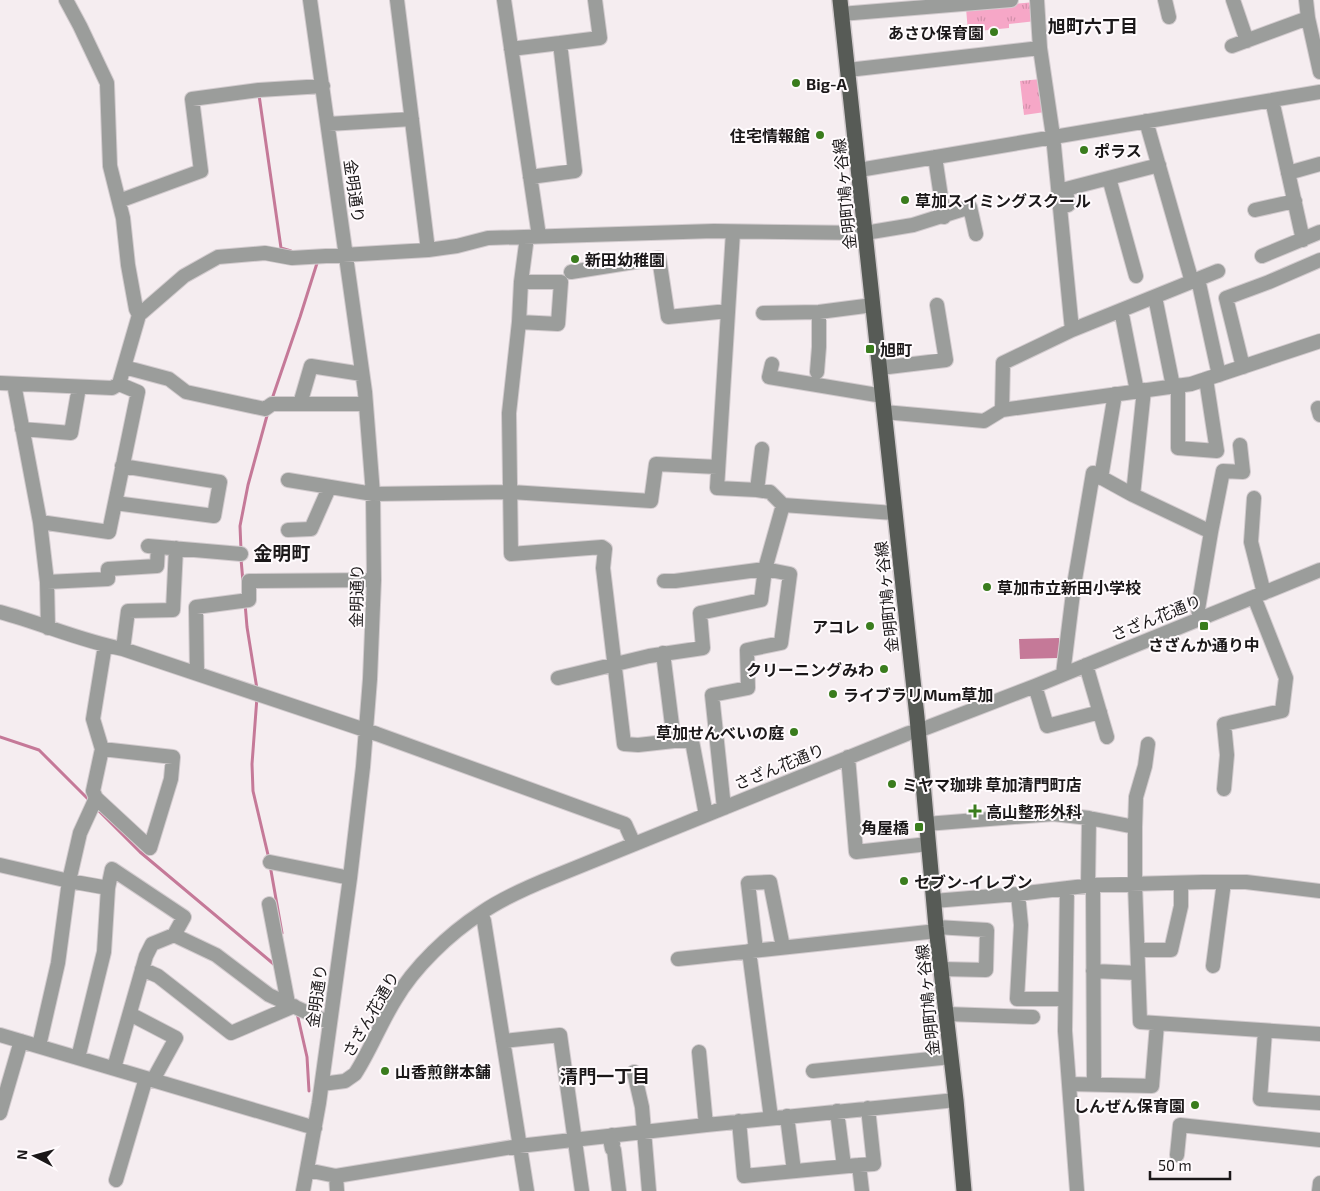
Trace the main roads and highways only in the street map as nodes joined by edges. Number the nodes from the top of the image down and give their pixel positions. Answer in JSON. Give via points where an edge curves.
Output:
{"nodes":[{"id":1,"x":840,"y":7,"type":"edge"},
{"id":2,"x":964,"y":1191,"type":"edge"}],
"edges":[{"from":1,"to":2,"type":"main road","name":"金明町鳩ヶ谷線"}]}
